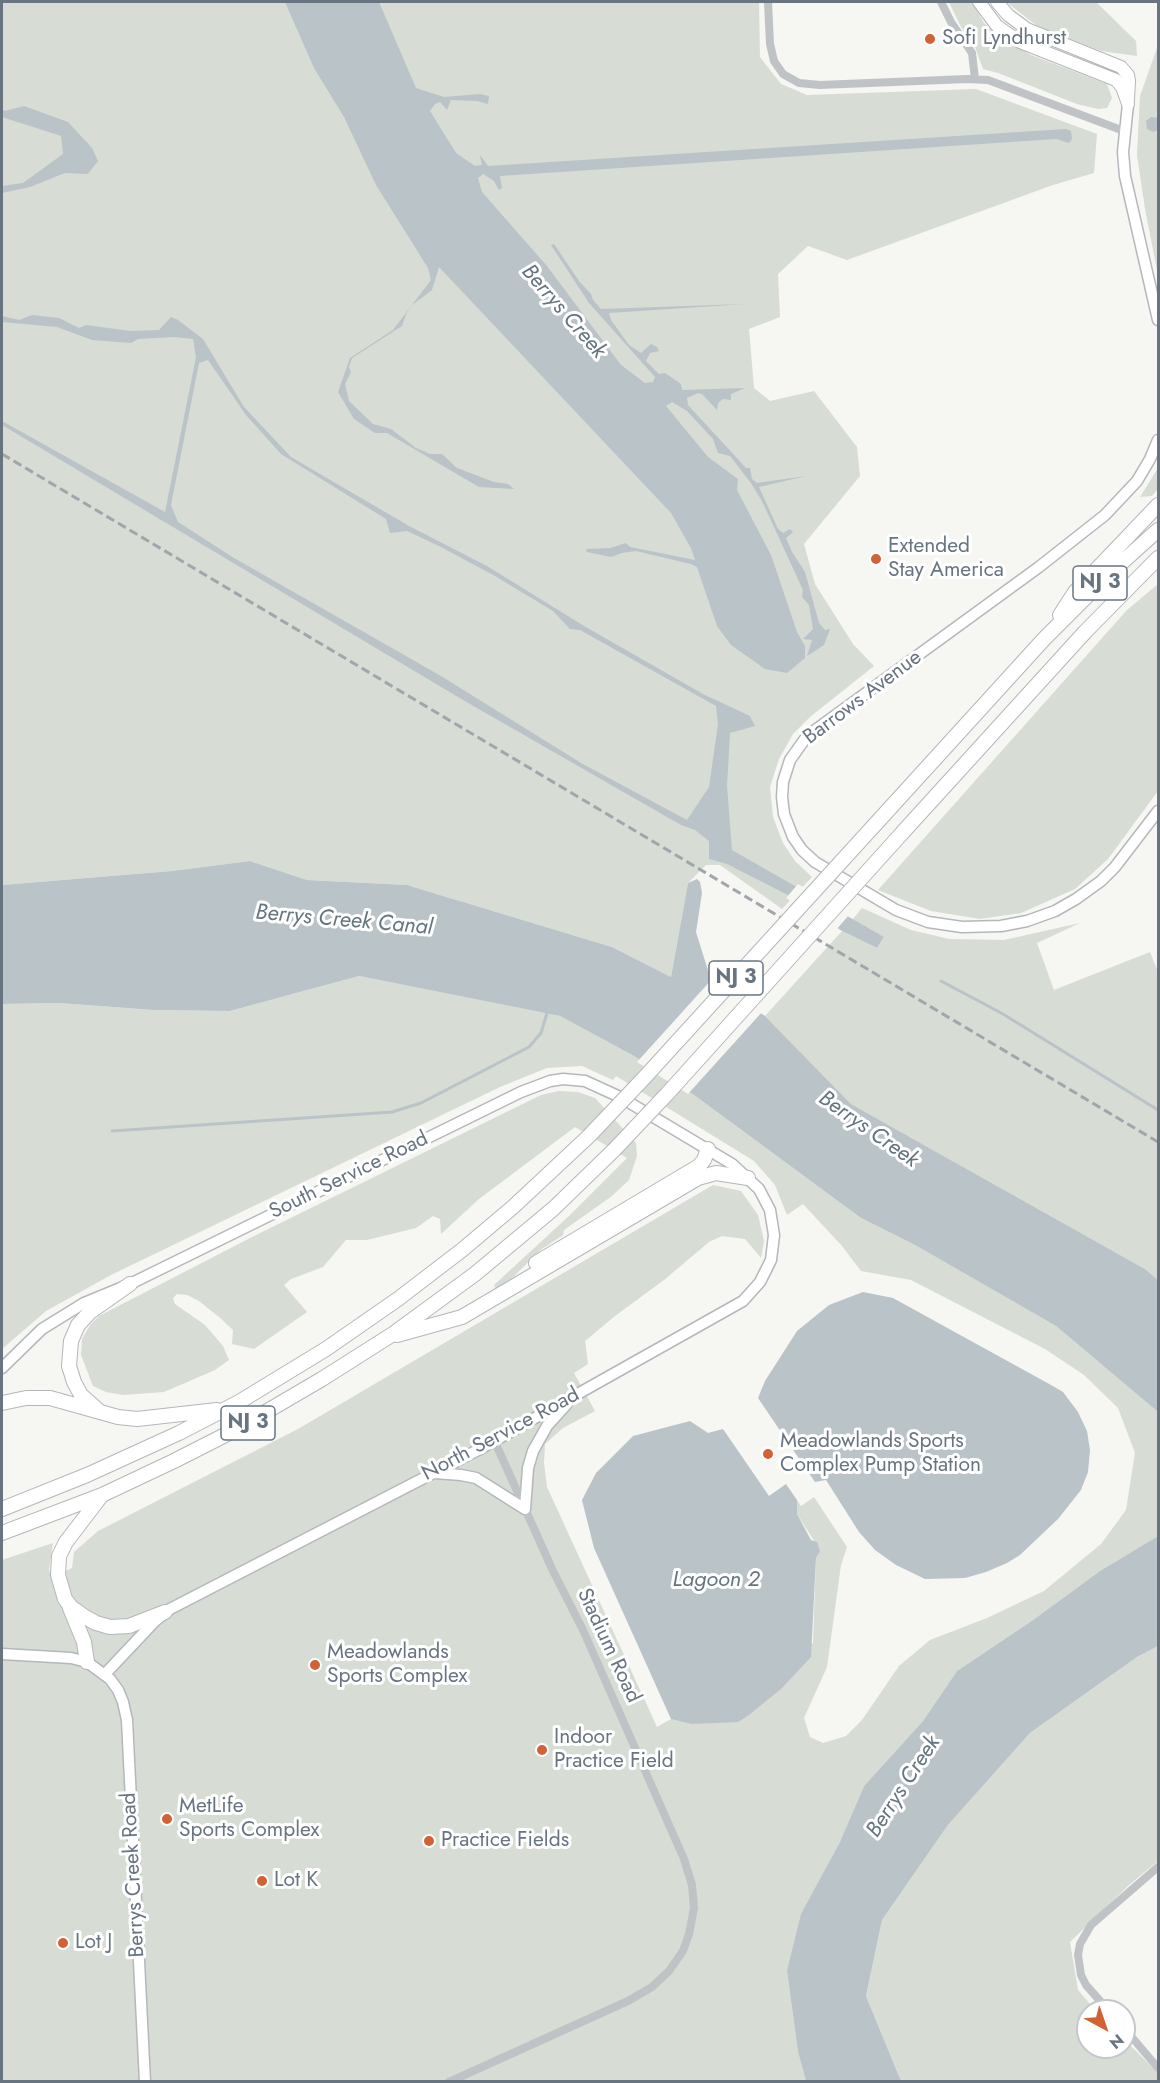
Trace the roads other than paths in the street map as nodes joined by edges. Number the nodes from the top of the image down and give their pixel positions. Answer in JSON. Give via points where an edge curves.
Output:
{"nodes":[{"id":1,"x":768,"y":2,"type":"edge"},
{"id":2,"x":941,"y":2,"type":"edge"},
{"id":3,"x":979,"y":2,"type":"edge"},
{"id":4,"x":997,"y":2,"type":"edge"},
{"id":5,"x":975,"y":79,"type":"junction"},
{"id":6,"x":1128,"y":104,"type":"junction"},
{"id":7,"x":1124,"y":131,"type":"junction"},
{"id":8,"x":1158,"y":320,"type":"edge"},
{"id":9,"x":1158,"y":440,"type":"edge"},
{"id":10,"x":1158,"y":505,"type":"edge"},
{"id":11,"x":1158,"y":530,"type":"edge"},
{"id":12,"x":1158,"y":558,"type":"edge"},
{"id":13,"x":1044,"y":639,"type":"junction"},
{"id":14,"x":1158,"y":811,"type":"edge"},
{"id":15,"x":708,"y":1149,"type":"junction"},
{"id":16,"x":748,"y":1178,"type":"junction"},
{"id":17,"x":130,"y":1284,"type":"junction"},
{"id":18,"x":498,"y":1296,"type":"junction"},
{"id":19,"x":386,"y":1338,"type":"junction"},
{"id":20,"x":2,"y":1368,"type":"edge"},
{"id":21,"x":574,"y":1397,"type":"junction"},
{"id":22,"x":2,"y":1403,"type":"edge"},
{"id":23,"x":226,"y":1409,"type":"junction"},
{"id":24,"x":105,"y":1413,"type":"junction"},
{"id":25,"x":495,"y":1442,"type":"junction"},
{"id":26,"x":432,"y":1473,"type":"junction"},
{"id":27,"x":102,"y":1495,"type":"junction"},
{"id":28,"x":2,"y":1509,"type":"edge"},
{"id":29,"x":525,"y":1509,"type":"junction"},
{"id":30,"x":2,"y":1533,"type":"edge"},
{"id":31,"x":68,"y":1602,"type":"junction"},
{"id":32,"x":165,"y":1612,"type":"junction"},
{"id":33,"x":2,"y":1654,"type":"edge"},
{"id":34,"x":87,"y":1662,"type":"junction"},
{"id":35,"x":105,"y":1674,"type":"junction"},
{"id":36,"x":1158,"y":1867,"type":"edge"},
{"id":37,"x":1098,"y":1999,"type":"edge"},
{"id":38,"x":1136,"y":2042,"type":"edge"},
{"id":39,"x":1158,"y":2068,"type":"edge"},
{"id":40,"x":145,"y":2082,"type":"edge"},
{"id":41,"x":449,"y":2082,"type":"edge"}],
"edges":[{"from":1,"to":5,"type":"street","via":[[774,61],[783,74],[799,83]]},
{"from":2,"to":5,"type":"street","via":[[972,53]]},
{"from":3,"to":6,"type":"main road","via":[[998,26],[1020,42],[1116,80]]},
{"from":4,"to":6,"type":"main road","via":[[1027,29],[1121,67],[1130,81]]},
{"from":5,"to":7,"type":"street","via":[[1007,86]]},
{"from":6,"to":7,"type":"street"},
{"from":7,"to":8,"type":"street","via":[[1127,188]]},
{"from":9,"to":14,"type":"street","name":"Barrows Avenue","via":[[1137,481],[1105,515],[807,736],[787,767],[782,797],[793,837],[821,867],[907,915],[962,927],[1027,921],[1076,899],[1115,867]]},
{"from":10,"to":13,"type":"highway","via":[[1075,592]]},
{"from":11,"to":13,"type":"highway","number":"NJ 3"},
{"from":12,"to":19,"type":"highway","number":"NJ 3","bridge":true,"via":[[1096,620],[614,1150],[501,1252]]},
{"from":13,"to":23,"type":"highway","number":"NJ 3","bridge":true,"via":[[589,1136],[513,1207],[435,1271],[335,1343]]},
{"from":15,"to":16,"type":"street","name":"North Service Road"},
{"from":15,"to":17,"type":"street","name":"South Service Road","via":[[597,1085],[578,1080],[550,1081]]},
{"from":15,"to":18,"type":"highway","via":[[699,1166],[550,1254]]},
{"from":16,"to":18,"type":"highway","via":[[720,1173],[698,1178]]},
{"from":16,"to":21,"type":"street","name":"North Service Road","via":[[767,1203],[774,1227],[771,1260],[755,1289],[721,1315]]},
{"from":17,"to":20,"type":"street","name":"South Service Road","via":[[57,1319],[33,1336]]},
{"from":17,"to":24,"type":"highway","via":[[83,1318],[69,1349],[69,1366],[77,1389],[91,1405]]},
{"from":18,"to":19,"type":"highway","via":[[462,1317]]},
{"from":19,"to":27,"type":"highway","number":"NJ 3","via":[[235,1430]]},
{"from":21,"to":25,"type":"street","name":"North Service Road"},
{"from":21,"to":29,"type":"street","via":[[547,1426],[532,1451]]},
{"from":22,"to":24,"type":"highway","via":[[50,1398]]},
{"from":23,"to":24,"type":"highway","via":[[137,1419]]},
{"from":23,"to":28,"type":"highway","number":"NJ 3","via":[[118,1462]]},
{"from":25,"to":26,"type":"street","name":"North Service Road"},
{"from":25,"to":29,"type":"street","name":"Stadium Road"},
{"from":26,"to":29,"type":"street","via":[[476,1478]]},
{"from":26,"to":32,"type":"street","name":"North Service Road"},
{"from":27,"to":30,"type":"highway","number":"NJ 3"},
{"from":27,"to":31,"type":"highway","via":[[59,1557],[59,1580]]},
{"from":29,"to":41,"type":"street","name":"Stadium Road","via":[[684,1859],[694,1893],[693,1916],[679,1958],[645,1992]]},
{"from":31,"to":32,"type":"highway","via":[[90,1621],[110,1627],[129,1626]]},
{"from":31,"to":34,"type":"highway","via":[[84,1642]]},
{"from":32,"to":35,"type":"street","name":"North Service Road"},
{"from":33,"to":34,"type":"street"},
{"from":34,"to":35,"type":"street"},
{"from":35,"to":40,"type":"street","name":"Berrys Creek Road","via":[[118,1690],[126,1715]]},
{"from":36,"to":37,"type":"street","via":[[1091,1925],[1080,1944],[1082,1975]]},
{"from":38,"to":39,"type":"street"}]}
